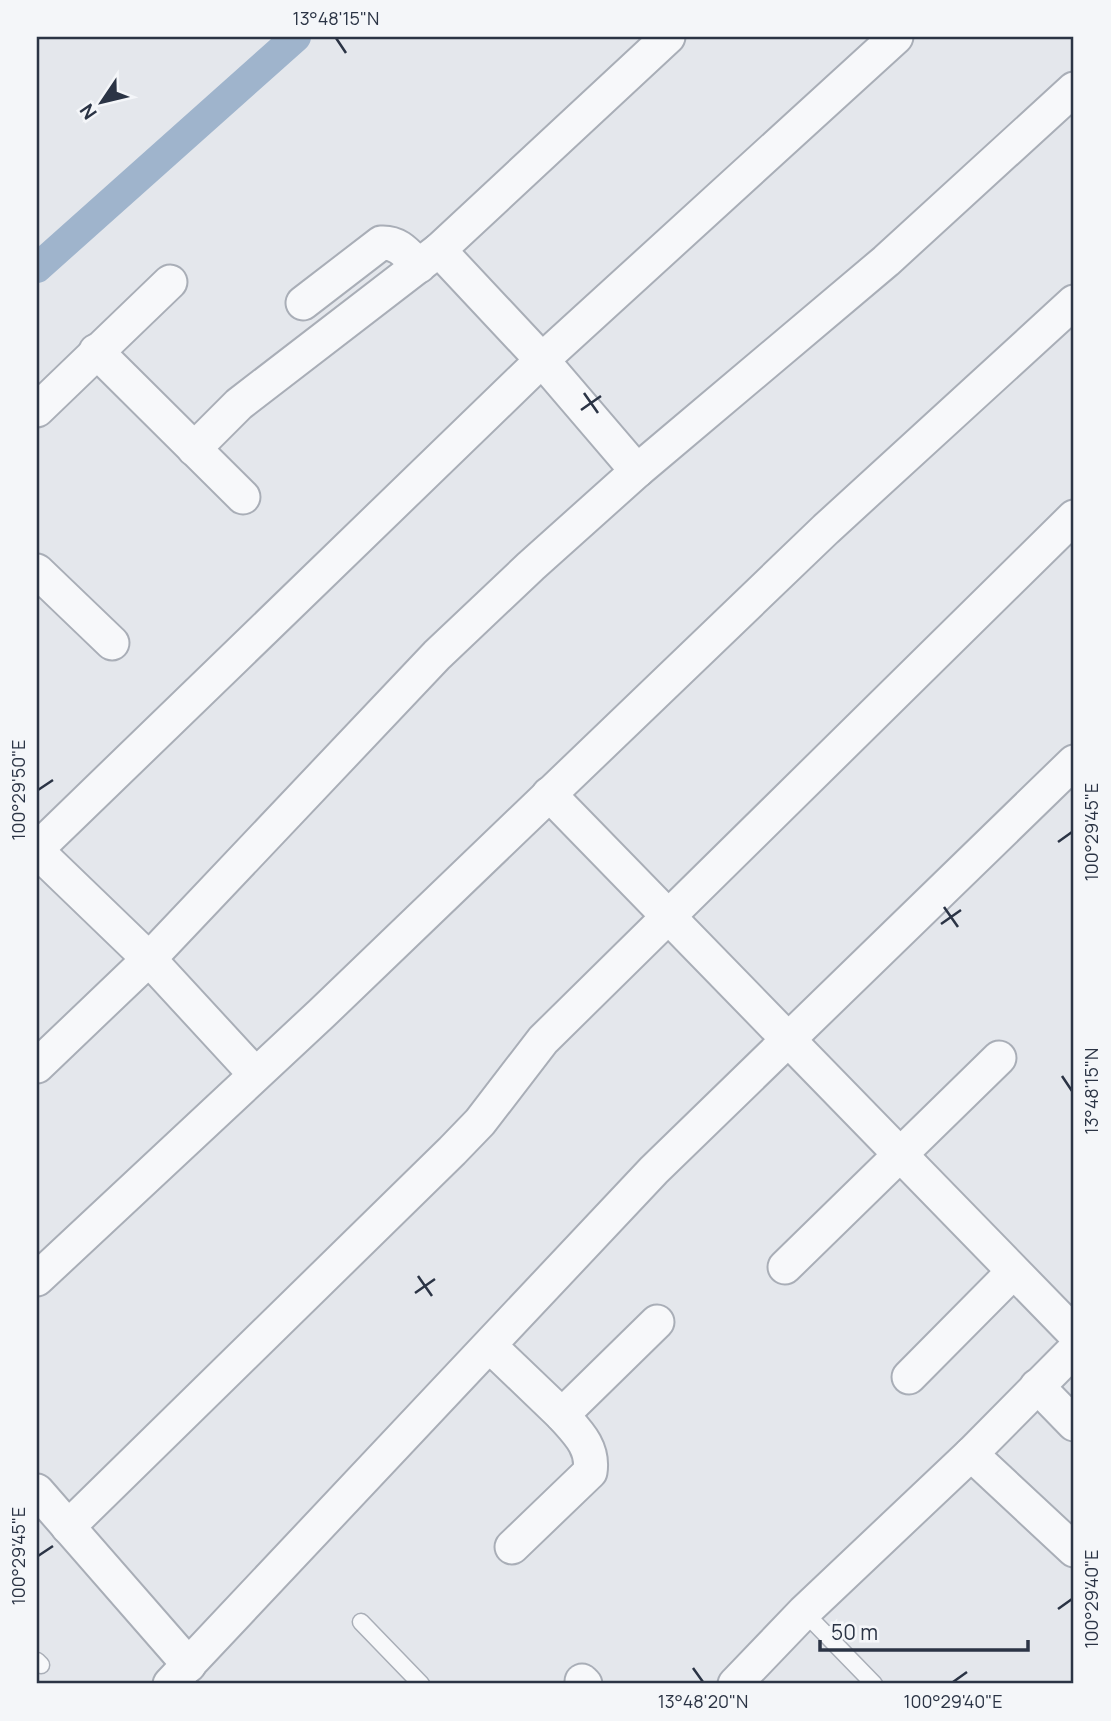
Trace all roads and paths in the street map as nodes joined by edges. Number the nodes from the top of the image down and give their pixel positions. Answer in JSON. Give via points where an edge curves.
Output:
{"nodes":[{"id":1,"x":668,"y":37,"type":"edge"},
{"id":2,"x":896,"y":37,"type":"edge"},
{"id":3,"x":1074,"y":89,"type":"edge"},
{"id":4,"x":429,"y":258,"type":"junction"},
{"id":5,"x":170,"y":282,"type":"dead end"},
{"id":6,"x":1074,"y":302,"type":"edge"},
{"id":7,"x":303,"y":303,"type":"dead end"},
{"id":8,"x":96,"y":351,"type":"junction"},
{"id":9,"x":542,"y":360,"type":"junction"},
{"id":10,"x":37,"y":410,"type":"edge"},
{"id":11,"x":194,"y":449,"type":"junction"},
{"id":12,"x":637,"y":471,"type":"junction"},
{"id":13,"x":243,"y":497,"type":"dead end"},
{"id":14,"x":1074,"y":517,"type":"edge"},
{"id":15,"x":37,"y":571,"type":"edge"},
{"id":16,"x":112,"y":643,"type":"dead end"},
{"id":17,"x":1074,"y":762,"type":"edge"},
{"id":18,"x":549,"y":794,"type":"junction"},
{"id":19,"x":37,"y":850,"type":"edge"},
{"id":20,"x":668,"y":918,"type":"junction"},
{"id":21,"x":149,"y":959,"type":"junction"},
{"id":22,"x":787,"y":1039,"type":"junction"},
{"id":23,"x":999,"y":1058,"type":"dead end"},
{"id":24,"x":37,"y":1066,"type":"edge"},
{"id":25,"x":255,"y":1074,"type":"junction"},
{"id":26,"x":900,"y":1157,"type":"junction"},
{"id":27,"x":785,"y":1267,"type":"dead end"},
{"id":28,"x":1013,"y":1272,"type":"junction"},
{"id":29,"x":37,"y":1279,"type":"edge"},
{"id":30,"x":657,"y":1322,"type":"dead end"},
{"id":31,"x":1074,"y":1333,"type":"edge"},
{"id":32,"x":490,"y":1346,"type":"junction"},
{"id":33,"x":1074,"y":1350,"type":"edge"},
{"id":34,"x":909,"y":1377,"type":"dead end"},
{"id":35,"x":1037,"y":1386,"type":"junction"},
{"id":36,"x":562,"y":1415,"type":"junction"},
{"id":37,"x":1074,"y":1424,"type":"edge"},
{"id":38,"x":971,"y":1454,"type":"junction"},
{"id":39,"x":37,"y":1491,"type":"edge"},
{"id":40,"x":68,"y":1527,"type":"junction"},
{"id":41,"x":512,"y":1547,"type":"dead end"},
{"id":42,"x":1074,"y":1549,"type":"edge"},
{"id":43,"x":804,"y":1612,"type":"junction"},
{"id":44,"x":361,"y":1622,"type":"dead end"},
{"id":45,"x":180,"y":1675,"type":"edge"},
{"id":46,"x":864,"y":1681,"type":"edge"},
{"id":47,"x":421,"y":1684,"type":"edge"},
{"id":48,"x":735,"y":1684,"type":"edge"}],
"edges":[{"from":1,"to":4,"type":"street"},
{"from":2,"to":9,"type":"street"},
{"from":3,"to":12,"type":"street","via":[[886,261]]},
{"from":4,"to":7,"type":"street","via":[[392,242],[381,243]]},
{"from":4,"to":9,"type":"street"},
{"from":4,"to":11,"type":"street","via":[[239,404]]},
{"from":5,"to":8,"type":"street"},
{"from":6,"to":18,"type":"street"},
{"from":8,"to":10,"type":"street"},
{"from":8,"to":11,"type":"street"},
{"from":9,"to":12,"type":"street"},
{"from":9,"to":19,"type":"street"},
{"from":11,"to":13,"type":"street"},
{"from":12,"to":21,"type":"street","via":[[437,655]]},
{"from":14,"to":20,"type":"street"},
{"from":15,"to":16,"type":"street"},
{"from":17,"to":22,"type":"street"},
{"from":18,"to":20,"type":"street"},
{"from":18,"to":25,"type":"street"},
{"from":19,"to":21,"type":"street"},
{"from":20,"to":22,"type":"street"},
{"from":20,"to":40,"type":"street","via":[[543,1040],[453,1151]]},
{"from":21,"to":24,"type":"street"},
{"from":21,"to":25,"type":"street"},
{"from":22,"to":26,"type":"street"},
{"from":22,"to":32,"type":"street","via":[[654,1170]]},
{"from":23,"to":26,"type":"street"},
{"from":25,"to":29,"type":"street"},
{"from":26,"to":27,"type":"street"},
{"from":26,"to":28,"type":"street"},
{"from":28,"to":31,"type":"street"},
{"from":28,"to":34,"type":"street"},
{"from":30,"to":36,"type":"street"},
{"from":32,"to":36,"type":"street"},
{"from":32,"to":45,"type":"street"},
{"from":33,"to":35,"type":"street"},
{"from":35,"to":37,"type":"street"},
{"from":35,"to":38,"type":"street"},
{"from":36,"to":41,"type":"street","via":[[585,1442],[592,1459],[590,1472]]},
{"from":38,"to":42,"type":"street"},
{"from":38,"to":43,"type":"street"},
{"from":39,"to":40,"type":"street"},
{"from":40,"to":45,"type":"street"},
{"from":43,"to":46,"type":"lane"},
{"from":43,"to":48,"type":"street"},
{"from":44,"to":47,"type":"lane"}]}
